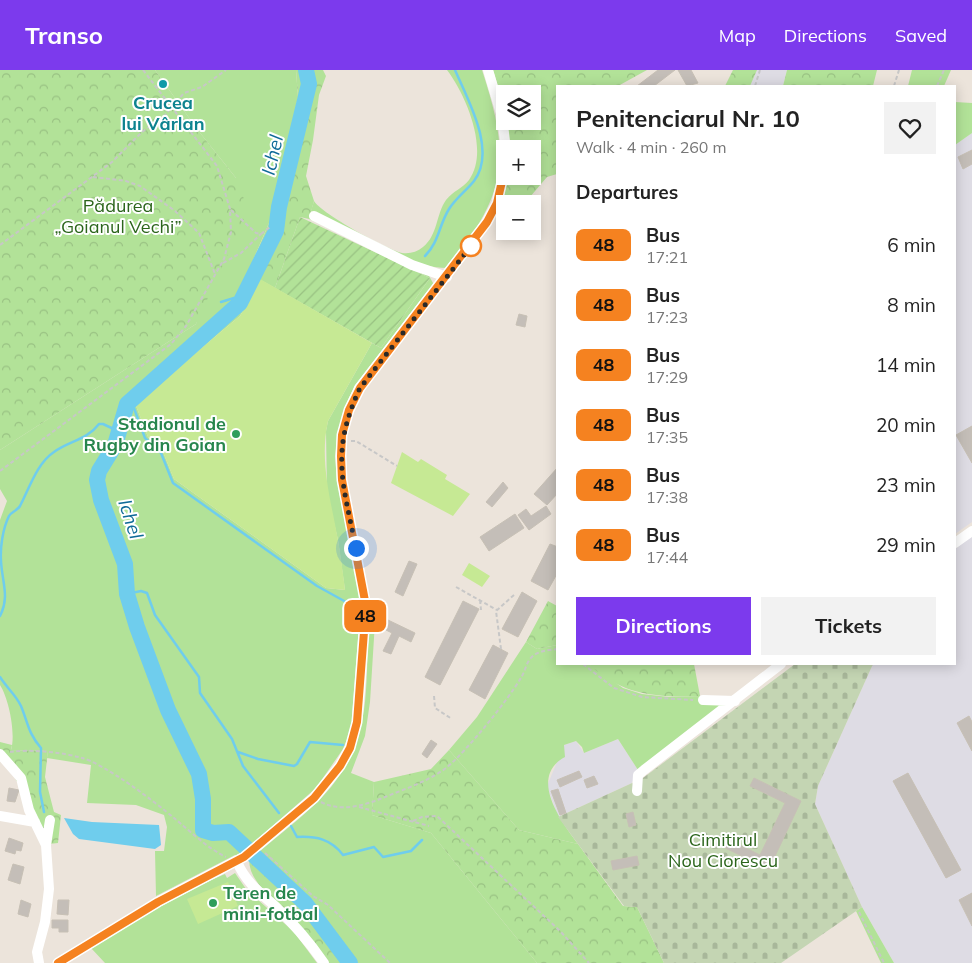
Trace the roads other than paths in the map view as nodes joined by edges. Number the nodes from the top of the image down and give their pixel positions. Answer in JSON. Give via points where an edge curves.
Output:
{"nodes":[{"id":1,"x":488,"y":70,"type":"edge"},
{"id":2,"x":505,"y":140,"type":"edge"},
{"id":3,"x":501,"y":185,"type":"edge"},
{"id":4,"x":314,"y":216,"type":"dead end"},
{"id":5,"x":447,"y":278,"type":"junction"},
{"id":6,"x":972,"y":531,"type":"edge"},
{"id":7,"x":956,"y":542,"type":"edge"},
{"id":8,"x":780,"y":665,"type":"edge"},
{"id":9,"x":703,"y":700,"type":"road end"},
{"id":10,"x":735,"y":701,"type":"junction"},
{"id":11,"x":0,"y":755,"type":"edge"},
{"id":12,"x":638,"y":791,"type":"dead end"},
{"id":13,"x":0,"y":816,"type":"edge"},
{"id":14,"x":50,"y":820,"type":"dead end"},
{"id":15,"x":35,"y":822,"type":"junction"},
{"id":16,"x":46,"y":845,"type":"junction"},
{"id":17,"x":240,"y":860,"type":"junction"},
{"id":18,"x":39,"y":963,"type":"edge"},
{"id":19,"x":58,"y":963,"type":"edge"},
{"id":20,"x":324,"y":963,"type":"edge"}],
"edges":[{"from":1,"to":2,"type":"street","via":[[502,117]]},
{"from":3,"to":5,"type":"street","via":[[497,203],[487,222]]},
{"from":4,"to":5,"type":"street","via":[[412,265]]},
{"from":5,"to":17,"type":"street","via":[[360,388],[342,435],[342,480],[366,606],[354,736],[340,766],[314,798]]},
{"from":6,"to":7,"type":"street"},
{"from":8,"to":10,"type":"street"},
{"from":9,"to":10,"type":"street"},
{"from":10,"to":12,"type":"street","via":[[638,775]]},
{"from":11,"to":15,"type":"street","via":[[21,778]]},
{"from":13,"to":15,"type":"street"},
{"from":14,"to":16,"type":"street"},
{"from":15,"to":16,"type":"street"},
{"from":16,"to":18,"type":"street","via":[[49,889],[37,952]]},
{"from":17,"to":19,"type":"street","via":[[158,902]]},
{"from":17,"to":20,"type":"street","via":[[244,876],[254,889],[297,930]]}]}
